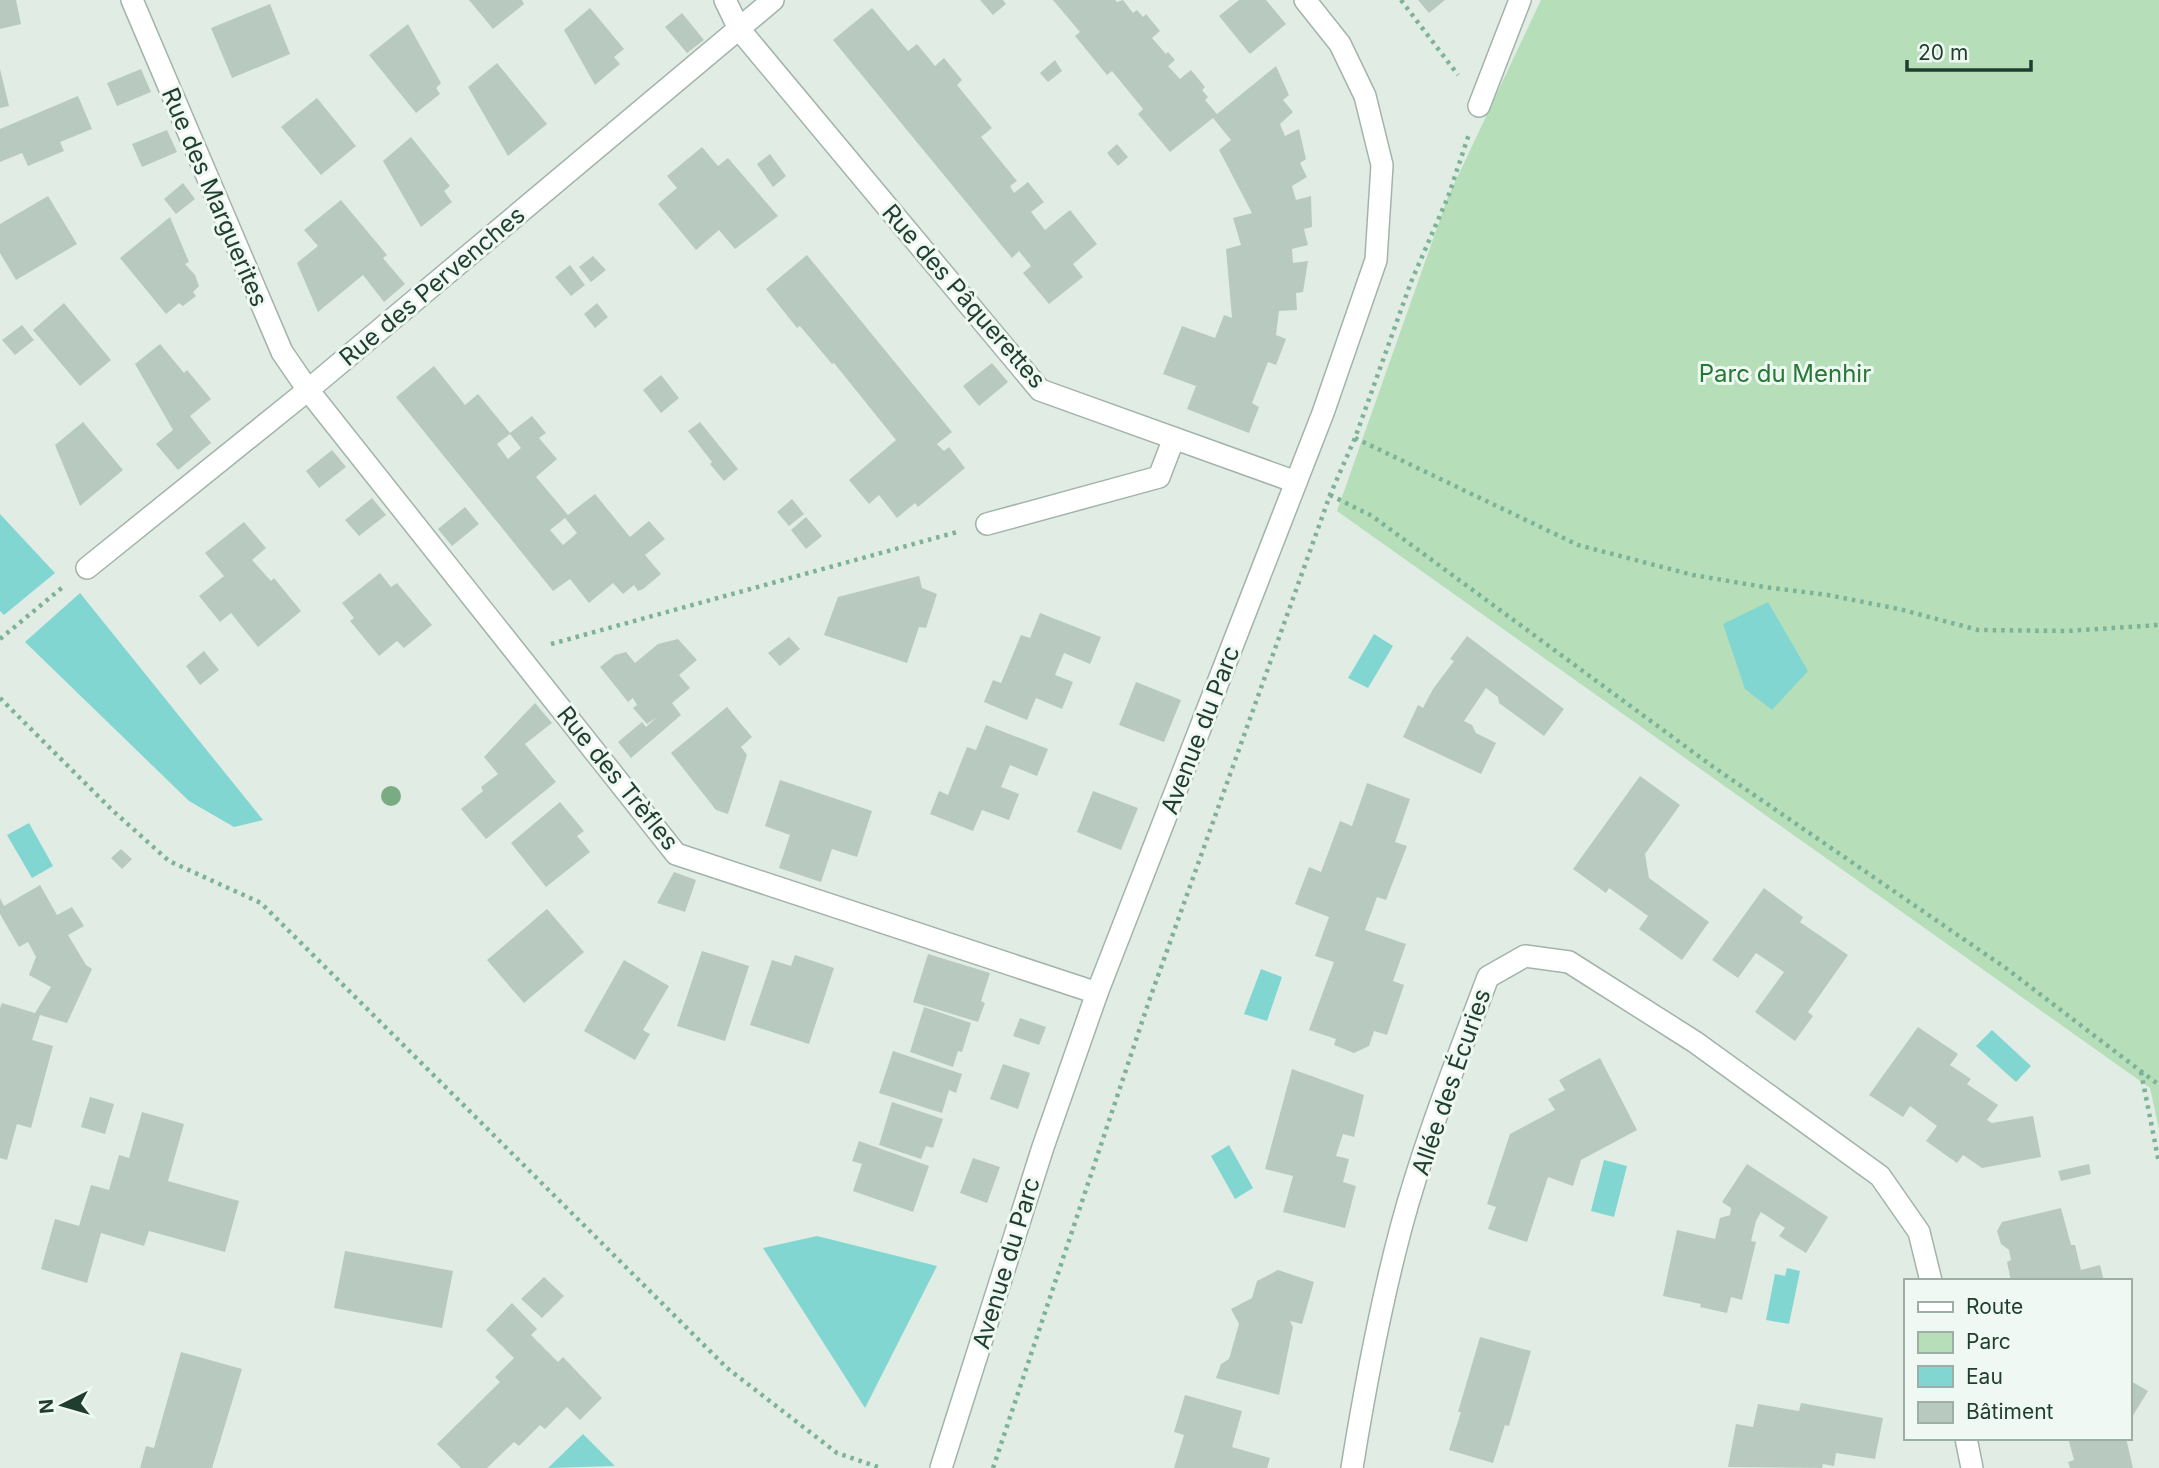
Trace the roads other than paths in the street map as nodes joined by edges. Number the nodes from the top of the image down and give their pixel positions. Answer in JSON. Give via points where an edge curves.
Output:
{"nodes":[{"id":1,"x":132,"y":0,"type":"edge"},
{"id":2,"x":725,"y":0,"type":"edge"},
{"id":3,"x":773,"y":0,"type":"edge"},
{"id":4,"x":1306,"y":0,"type":"edge"},
{"id":5,"x":1520,"y":0,"type":"edge"},
{"id":6,"x":738,"y":29,"type":"junction"},
{"id":7,"x":1479,"y":106,"type":"road end"},
{"id":8,"x":308,"y":390,"type":"junction"},
{"id":9,"x":1174,"y":438,"type":"junction"},
{"id":10,"x":1296,"y":482,"type":"junction"},
{"id":11,"x":987,"y":524,"type":"road end"},
{"id":12,"x":87,"y":568,"type":"road end"},
{"id":13,"x":1097,"y":993,"type":"junction"},
{"id":14,"x":1931,"y":1279,"type":"edge"},
{"id":15,"x":1966,"y":1440,"type":"edge"},
{"id":16,"x":941,"y":1468,"type":"edge"},
{"id":17,"x":1352,"y":1468,"type":"edge"},
{"id":18,"x":1972,"y":1468,"type":"edge"}],
"edges":[{"from":1,"to":8,"type":"street","name":"Rue des Marguerites","via":[[250,282],[282,352]]},
{"from":2,"to":6,"type":"street","name":"Rue des Pâquerettes"},
{"from":3,"to":6,"type":"street","name":"Rue des Pervenches"},
{"from":4,"to":10,"type":"street","name":"Avenue du Parc","via":[[1340,44],[1365,96],[1382,165],[1377,260]]},
{"from":5,"to":7,"type":"street"},
{"from":6,"to":8,"type":"street","name":"Rue des Pervenches"},
{"from":6,"to":9,"type":"street","name":"Rue des Pâquerettes","via":[[1040,390]]},
{"from":8,"to":12,"type":"street","name":"Rue des Pervenches"},
{"from":8,"to":13,"type":"street","name":"Rue des Trèfles","via":[[676,854]]},
{"from":9,"to":10,"type":"street","name":"Rue des Pâquerettes"},
{"from":9,"to":11,"type":"street","via":[[1159,477]]},
{"from":10,"to":13,"type":"street","name":"Avenue du Parc"},
{"from":13,"to":16,"type":"street","name":"Avenue du Parc"},
{"from":14,"to":17,"type":"street","name":"Allée des Écuries","via":[[1919,1231],[1880,1176],[1695,1042],[1569,962],[1525,956],[1488,977],[1438,1109],[1401,1227],[1367,1368]]},
{"from":15,"to":18,"type":"street"}]}
